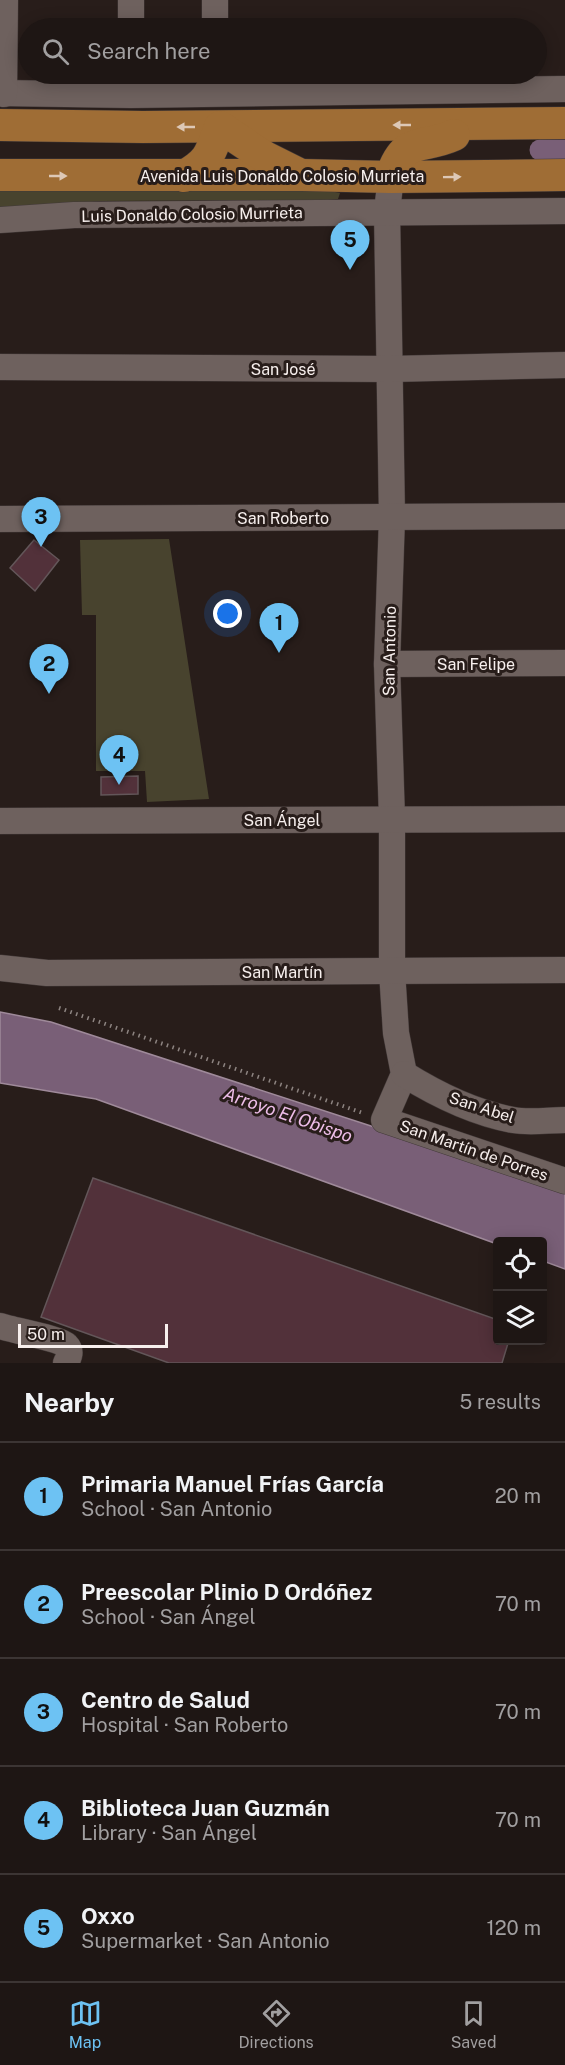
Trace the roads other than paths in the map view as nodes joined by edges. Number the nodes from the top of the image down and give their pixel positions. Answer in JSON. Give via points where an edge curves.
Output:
{"nodes":[{"id":1,"x":5,"y":0,"type":"edge"},
{"id":2,"x":131,"y":0,"type":"edge"},
{"id":3,"x":215,"y":0,"type":"edge"},
{"id":4,"x":131,"y":18,"type":"edge"},
{"id":5,"x":215,"y":18,"type":"edge"},
{"id":6,"x":131,"y":84,"type":"edge"},
{"id":7,"x":214,"y":84,"type":"edge"},
{"id":8,"x":272,"y":84,"type":"edge"},
{"id":9,"x":565,"y":89,"type":"edge"},
{"id":10,"x":2,"y":93,"type":"edge"},
{"id":11,"x":565,"y":123,"type":"edge"},
{"id":12,"x":476,"y":124,"type":"junction"},
{"id":13,"x":0,"y":125,"type":"edge"},
{"id":14,"x":220,"y":127,"type":"junction"},
{"id":15,"x":0,"y":175,"type":"edge"},
{"id":16,"x":302,"y":175,"type":"junction"},
{"id":17,"x":565,"y":175,"type":"edge"},
{"id":18,"x":184,"y":176,"type":"junction"},
{"id":19,"x":391,"y":177,"type":"junction"},
{"id":20,"x":387,"y":211,"type":"junction"},
{"id":21,"x":565,"y":211,"type":"edge"},
{"id":22,"x":0,"y":220,"type":"edge"},
{"id":23,"x":565,"y":365,"type":"edge"},
{"id":24,"x":0,"y":367,"type":"edge"},
{"id":25,"x":390,"y":369,"type":"junction"},
{"id":26,"x":565,"y":516,"type":"edge"},
{"id":27,"x":392,"y":517,"type":"junction"},
{"id":28,"x":0,"y":519,"type":"edge"},
{"id":29,"x":565,"y":663,"type":"edge"},
{"id":30,"x":387,"y":664,"type":"junction"},
{"id":31,"x":392,"y":819,"type":"junction"},
{"id":32,"x":565,"y":819,"type":"edge"},
{"id":33,"x":0,"y":821,"type":"edge"},
{"id":34,"x":0,"y":968,"type":"edge"},
{"id":35,"x":565,"y":970,"type":"edge"},
{"id":36,"x":392,"y":971,"type":"junction"},
{"id":37,"x":404,"y":1074,"type":"junction"},
{"id":38,"x":565,"y":1120,"type":"edge"},
{"id":39,"x":565,"y":1181,"type":"edge"},
{"id":40,"x":1,"y":1330,"type":"edge"},
{"id":41,"x":66,"y":1363,"type":"edge"}],
"edges":[{"from":1,"to":10,"type":"street"},
{"from":2,"to":4,"type":"street"},
{"from":3,"to":5,"type":"street"},
{"from":6,"to":10,"type":"street"},
{"from":7,"to":14,"type":"street"},
{"from":8,"to":9,"type":"street"},
{"from":11,"to":12,"type":"main road"},
{"from":12,"to":14,"type":"main road","one_way":true},
{"from":12,"to":19,"type":"main road","via":[[451,137],[404,151]]},
{"from":14,"to":13,"type":"main road","one_way":true},
{"from":14,"to":16,"type":"main road","via":[[265,157]]},
{"from":14,"to":18,"type":"main road","via":[[210,157]]},
{"from":15,"to":18,"type":"main road","name":"Avenida Luis Donaldo Colosio Murrieta","one_way":true},
{"from":16,"to":18,"type":"main road","name":"Avenida Luis Donaldo Colosio Murrieta"},
{"from":16,"to":19,"type":"main road","name":"Avenida Luis Donaldo Colosio Murrieta"},
{"from":19,"to":17,"type":"main road","name":"Avenida Luis Donaldo Colosio Murrieta","one_way":true},
{"from":19,"to":20,"type":"street","name":"San Antonio"},
{"from":20,"to":21,"type":"street","name":"Luis Donaldo Colosio Murrieta"},
{"from":20,"to":22,"type":"street","name":"Luis Donaldo Colosio Murrieta","via":[[74,215]]},
{"from":20,"to":25,"type":"street","name":"San Antonio"},
{"from":23,"to":25,"type":"street","name":"San José"},
{"from":24,"to":25,"type":"street","name":"San José"},
{"from":25,"to":27,"type":"street","name":"San Antonio"},
{"from":26,"to":27,"type":"street","name":"San Roberto"},
{"from":27,"to":28,"type":"street","name":"San Roberto"},
{"from":27,"to":30,"type":"street","name":"San Antonio"},
{"from":29,"to":30,"type":"street","name":"San Felipe"},
{"from":30,"to":31,"type":"street","name":"San Antonio"},
{"from":31,"to":32,"type":"street","name":"San Ángel"},
{"from":31,"to":33,"type":"street","name":"San Ángel"},
{"from":31,"to":36,"type":"street","name":"San Antonio"},
{"from":34,"to":36,"type":"street","name":"San Martín","via":[[47,973]]},
{"from":35,"to":36,"type":"street","name":"San Martín"},
{"from":36,"to":37,"type":"street","name":"San Antonio","via":[[396,1034]]},
{"from":37,"to":38,"type":"street","name":"San Abel","via":[[449,1098],[514,1120]]},
{"from":37,"to":39,"type":"street","name":"San Martín de Porres","via":[[384,1120]]},
{"from":40,"to":41,"type":"street","via":[[62,1342],[70,1354]]}]}
